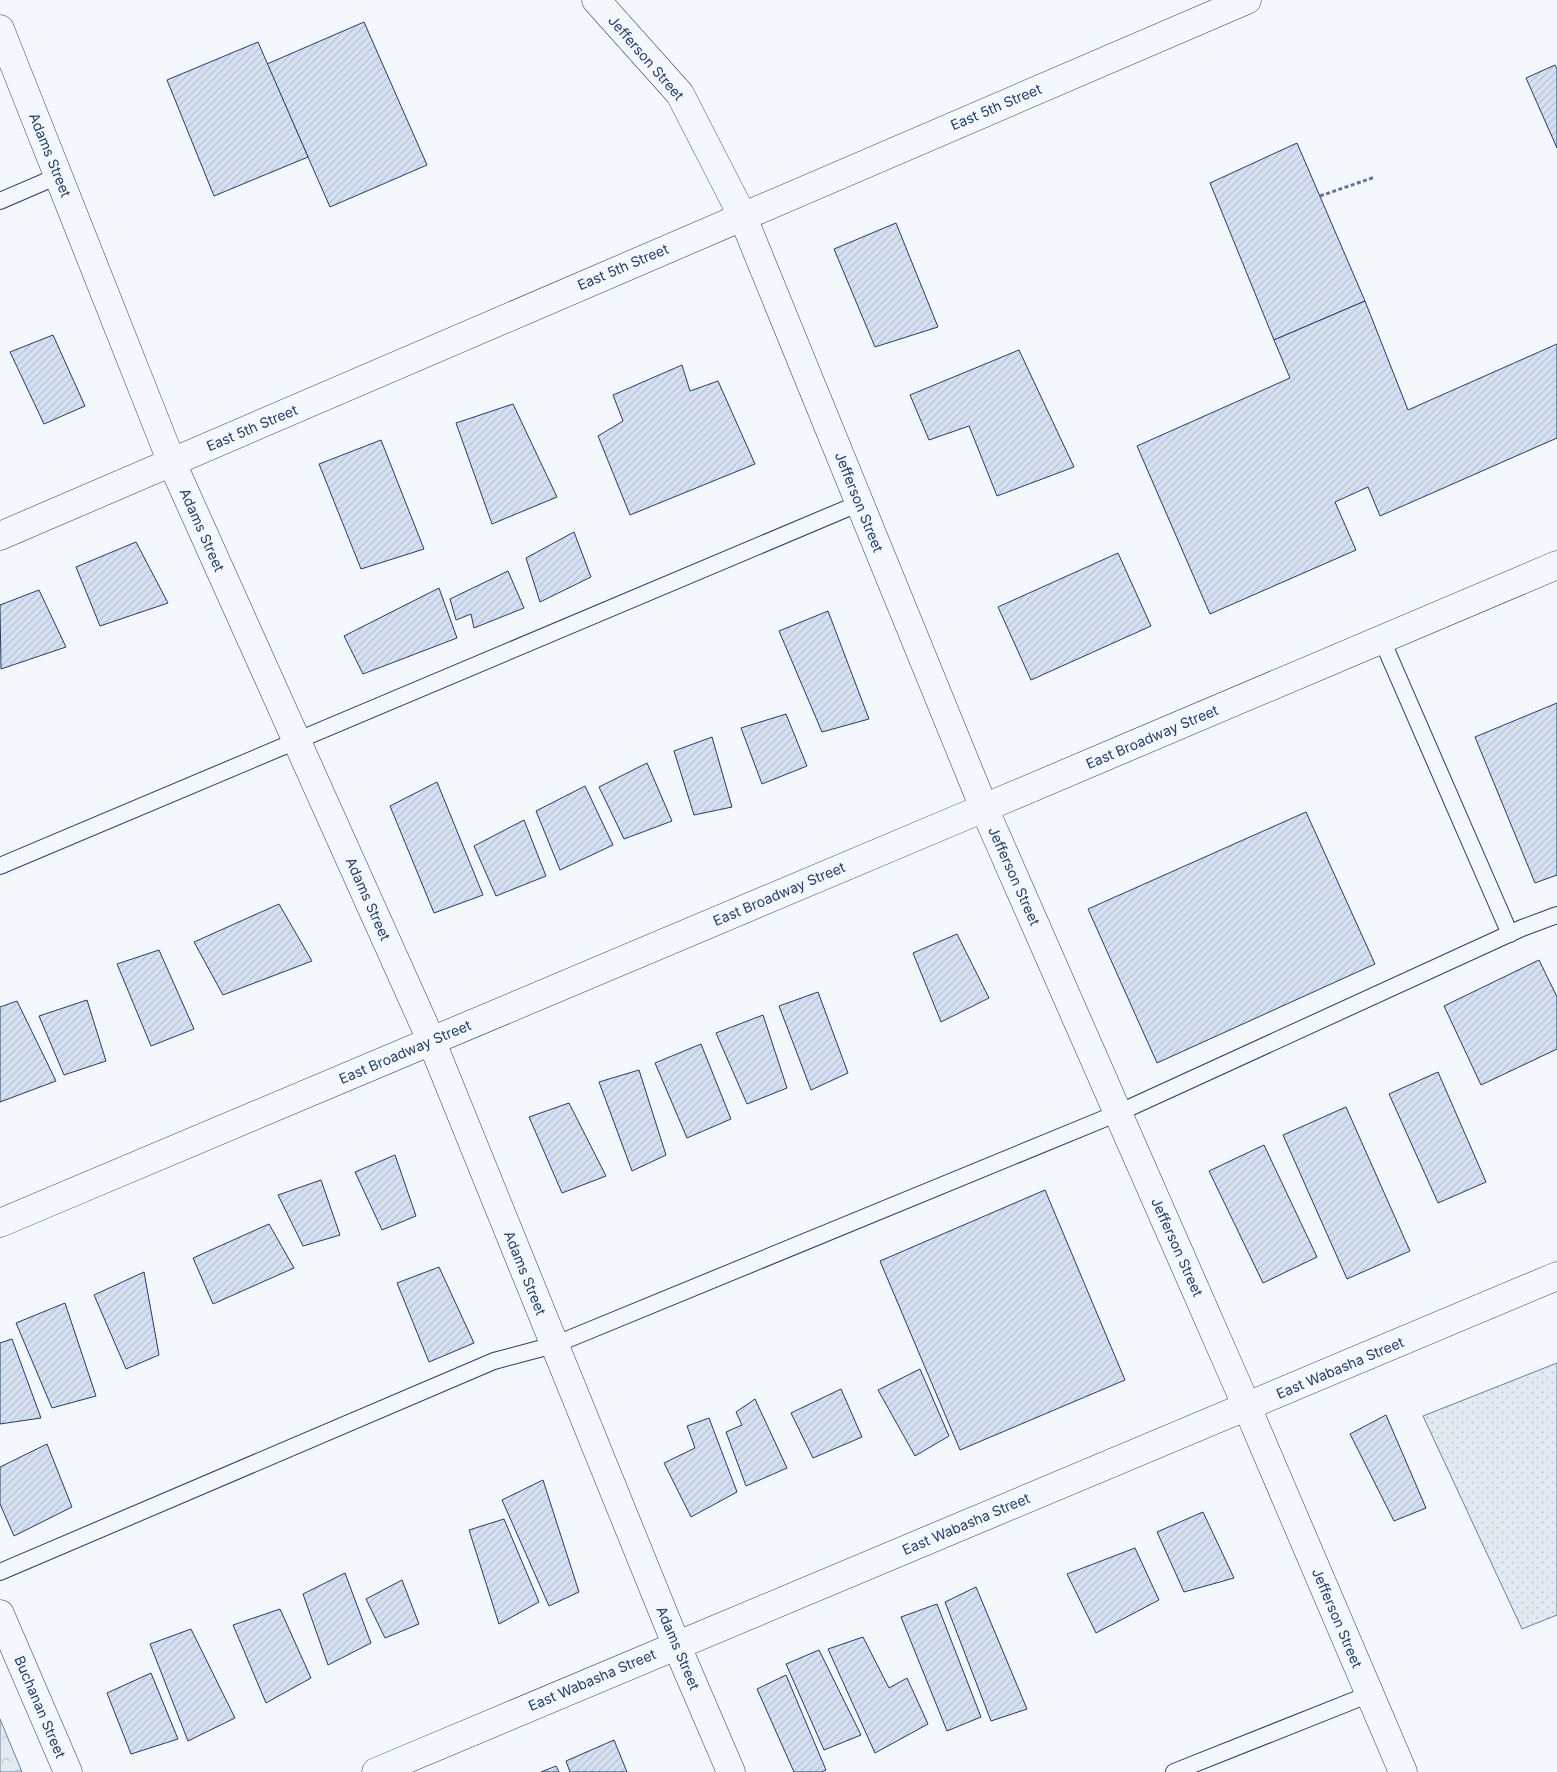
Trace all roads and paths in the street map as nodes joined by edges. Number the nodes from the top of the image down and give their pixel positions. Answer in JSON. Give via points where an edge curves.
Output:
{"nodes":[{"id":1,"x":596,"y":0,"type":"edge"},
{"id":2,"x":1247,"y":0,"type":"edge"},
{"id":3,"x":0,"y":29,"type":"edge"},
{"id":4,"x":58,"y":176,"type":"junction"},
{"id":5,"x":1375,"y":177,"type":"dead end"},
{"id":6,"x":1320,"y":196,"type":"dead end"},
{"id":7,"x":0,"y":201,"type":"edge"},
{"id":8,"x":742,"y":215,"type":"junction"},
{"id":9,"x":172,"y":463,"type":"junction"},
{"id":10,"x":860,"y":503,"type":"junction"},
{"id":11,"x":0,"y":536,"type":"edge"},
{"id":12,"x":1557,"y":566,"type":"edge"},
{"id":13,"x":1382,"y":640,"type":"junction"},
{"id":14,"x":296,"y":740,"type":"junction"},
{"id":15,"x":984,"y":808,"type":"junction"},
{"id":16,"x":0,"y":866,"type":"edge"},
{"id":17,"x":1557,"y":915,"type":"edge"},
{"id":18,"x":1510,"y":934,"type":"junction"},
{"id":19,"x":432,"y":1040,"type":"junction"},
{"id":20,"x":1118,"y":1113,"type":"junction"},
{"id":21,"x":0,"y":1223,"type":"edge"},
{"id":22,"x":1557,"y":1276,"type":"edge"},
{"id":23,"x":554,"y":1345,"type":"junction"},
{"id":24,"x":1247,"y":1407,"type":"junction"},
{"id":25,"x":0,"y":1572,"type":"edge"},
{"id":26,"x":0,"y":1614,"type":"edge"},
{"id":27,"x":676,"y":1644,"type":"junction"},
{"id":28,"x":1370,"y":1694,"type":"junction"},
{"id":29,"x":68,"y":1772,"type":"edge"},
{"id":30,"x":376,"y":1772,"type":"edge"},
{"id":31,"x":731,"y":1772,"type":"edge"},
{"id":32,"x":1174,"y":1772,"type":"edge"},
{"id":33,"x":1403,"y":1772,"type":"edge"}],
"edges":[{"from":1,"to":8,"type":"street","name":"Jefferson Street","via":[[680,94]]},
{"from":2,"to":8,"type":"street","name":"East 5th Street"},
{"from":3,"to":4,"type":"street","name":"Adams Street"},
{"from":4,"to":7,"type":"lane"},
{"from":4,"to":9,"type":"street","name":"Adams Street"},
{"from":5,"to":6,"type":"path"},
{"from":8,"to":9,"type":"street","name":"East 5th Street"},
{"from":8,"to":10,"type":"street","name":"Jefferson Street"},
{"from":9,"to":11,"type":"street","name":"East 5th Street"},
{"from":9,"to":14,"type":"street","name":"Adams Street"},
{"from":10,"to":14,"type":"lane"},
{"from":10,"to":15,"type":"street","name":"Jefferson Street"},
{"from":12,"to":13,"type":"street","name":"East Broadway Street"},
{"from":13,"to":15,"type":"street","name":"East Broadway Street"},
{"from":13,"to":18,"type":"lane"},
{"from":14,"to":16,"type":"lane"},
{"from":14,"to":19,"type":"street","name":"Adams Street"},
{"from":15,"to":19,"type":"street","name":"East Broadway Street"},
{"from":15,"to":20,"type":"street","name":"Jefferson Street"},
{"from":17,"to":18,"type":"lane"},
{"from":18,"to":20,"type":"lane"},
{"from":19,"to":21,"type":"street","name":"East Broadway Street"},
{"from":19,"to":23,"type":"street","name":"Adams Street"},
{"from":20,"to":23,"type":"lane"},
{"from":20,"to":24,"type":"street","name":"Jefferson Street"},
{"from":22,"to":24,"type":"street","name":"East Wabasha Street"},
{"from":23,"to":25,"type":"lane","via":[[494,1361]]},
{"from":23,"to":27,"type":"street","name":"Adams Street"},
{"from":24,"to":27,"type":"street","name":"East Wabasha Street"},
{"from":24,"to":28,"type":"street","name":"Jefferson Street"},
{"from":26,"to":29,"type":"street","name":"Buchanan Street"},
{"from":27,"to":30,"type":"street","name":"East Wabasha Street"},
{"from":27,"to":31,"type":"street","name":"Adams Street"},
{"from":28,"to":32,"type":"lane"},
{"from":28,"to":33,"type":"street","name":"Jefferson Street"}]}
